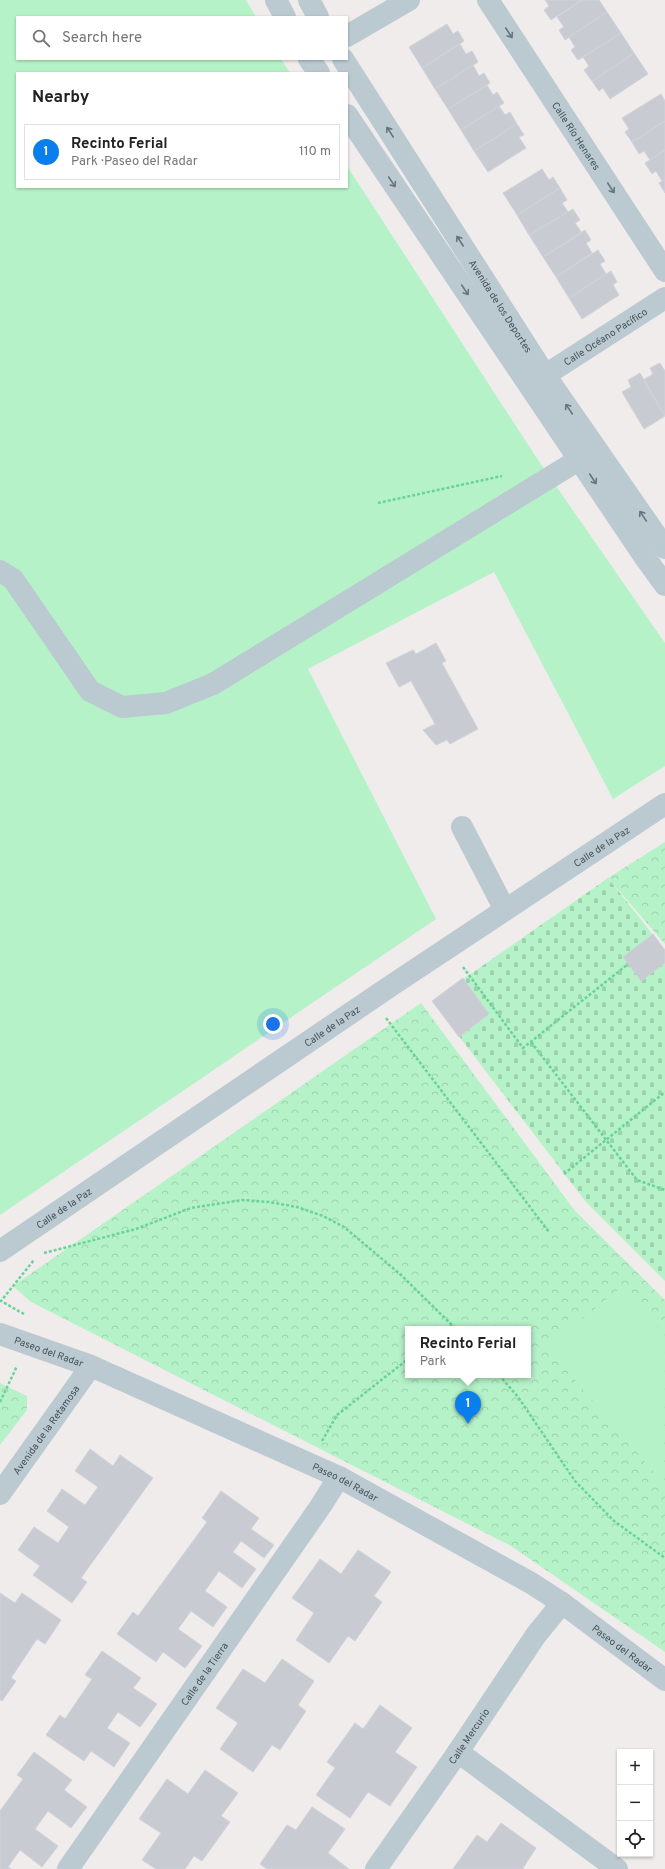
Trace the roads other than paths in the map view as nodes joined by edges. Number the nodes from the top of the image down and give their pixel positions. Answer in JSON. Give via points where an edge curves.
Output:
{"nodes":[{"id":1,"x":276,"y":0,"type":"edge"},
{"id":2,"x":309,"y":0,"type":"edge"},
{"id":3,"x":409,"y":0,"type":"edge"},
{"id":4,"x":488,"y":0,"type":"edge"},
{"id":5,"x":284,"y":16,"type":"edge"},
{"id":6,"x":317,"y":16,"type":"edge"},
{"id":7,"x":348,"y":35,"type":"edge"},
{"id":8,"x":310,"y":60,"type":"edge"},
{"id":9,"x":345,"y":60,"type":"edge"},
{"id":10,"x":318,"y":72,"type":"edge"},
{"id":11,"x":348,"y":116,"type":"edge"},
{"id":12,"x":665,"y":271,"type":"edge"},
{"id":13,"x":665,"y":298,"type":"edge"},
{"id":14,"x":538,"y":380,"type":"junction"},
{"id":15,"x":580,"y":459,"type":"junction"},
{"id":16,"x":665,"y":548,"type":"edge"},
{"id":17,"x":0,"y":571,"type":"edge"},
{"id":18,"x":665,"y":585,"type":"edge"},
{"id":19,"x":665,"y":804,"type":"edge"},
{"id":20,"x":462,"y":828,"type":"dead end"},
{"id":21,"x":505,"y":910,"type":"junction"},
{"id":22,"x":0,"y":1251,"type":"edge"},
{"id":23,"x":0,"y":1334,"type":"edge"},
{"id":24,"x":92,"y":1366,"type":"junction"},
{"id":25,"x":339,"y":1477,"type":"junction"},
{"id":26,"x":0,"y":1494,"type":"edge"},
{"id":27,"x":562,"y":1603,"type":"junction"},
{"id":28,"x":665,"y":1680,"type":"edge"},
{"id":29,"x":458,"y":1752,"type":"junction"},
{"id":30,"x":68,"y":1869,"type":"edge"},
{"id":31,"x":376,"y":1869,"type":"edge"},
{"id":32,"x":617,"y":1869,"type":"edge"}],
"edges":[{"from":1,"to":5,"type":"street"},
{"from":2,"to":6,"type":"street"},
{"from":3,"to":7,"type":"street"},
{"from":4,"to":12,"type":"street","name":"Calle Río Henares","one_way":true},
{"from":8,"to":10,"type":"street"},
{"from":14,"to":9,"type":"street","name":"Avenida de los Deportes","one_way":true},
{"from":11,"to":14,"type":"street","name":"Avenida de los Deportes","one_way":true},
{"from":13,"to":14,"type":"street","name":"Calle Océano Pacífico"},
{"from":14,"to":15,"type":"street","name":"Avenida de los Deportes"},
{"from":16,"to":14,"type":"street","name":"Avenida de los Deportes","one_way":true},
{"from":15,"to":17,"type":"street","via":[[213,684],[166,703],[122,707],[90,691],[13,579]]},
{"from":15,"to":18,"type":"street","name":"Avenida de los Deportes","one_way":true},
{"from":19,"to":21,"type":"street","name":"Calle de la Paz"},
{"from":20,"to":21,"type":"street"},
{"from":21,"to":22,"type":"street","name":"Calle de la Paz"},
{"from":23,"to":24,"type":"street","name":"Paseo del Radar"},
{"from":24,"to":25,"type":"street","name":"Paseo del Radar"},
{"from":24,"to":26,"type":"street","name":"Avenida de la Retamosa"},
{"from":25,"to":27,"type":"street","name":"Paseo del Radar","via":[[531,1583]]},
{"from":25,"to":30,"type":"street","name":"Calle de la Tierra","via":[[316,1514]]},
{"from":27,"to":28,"type":"street","name":"Paseo del Radar"},
{"from":27,"to":29,"type":"street","name":"Calle Mercurio","via":[[536,1636]]},
{"from":29,"to":31,"type":"street","name":"Calle Mercurio"},
{"from":29,"to":32,"type":"street"}]}
